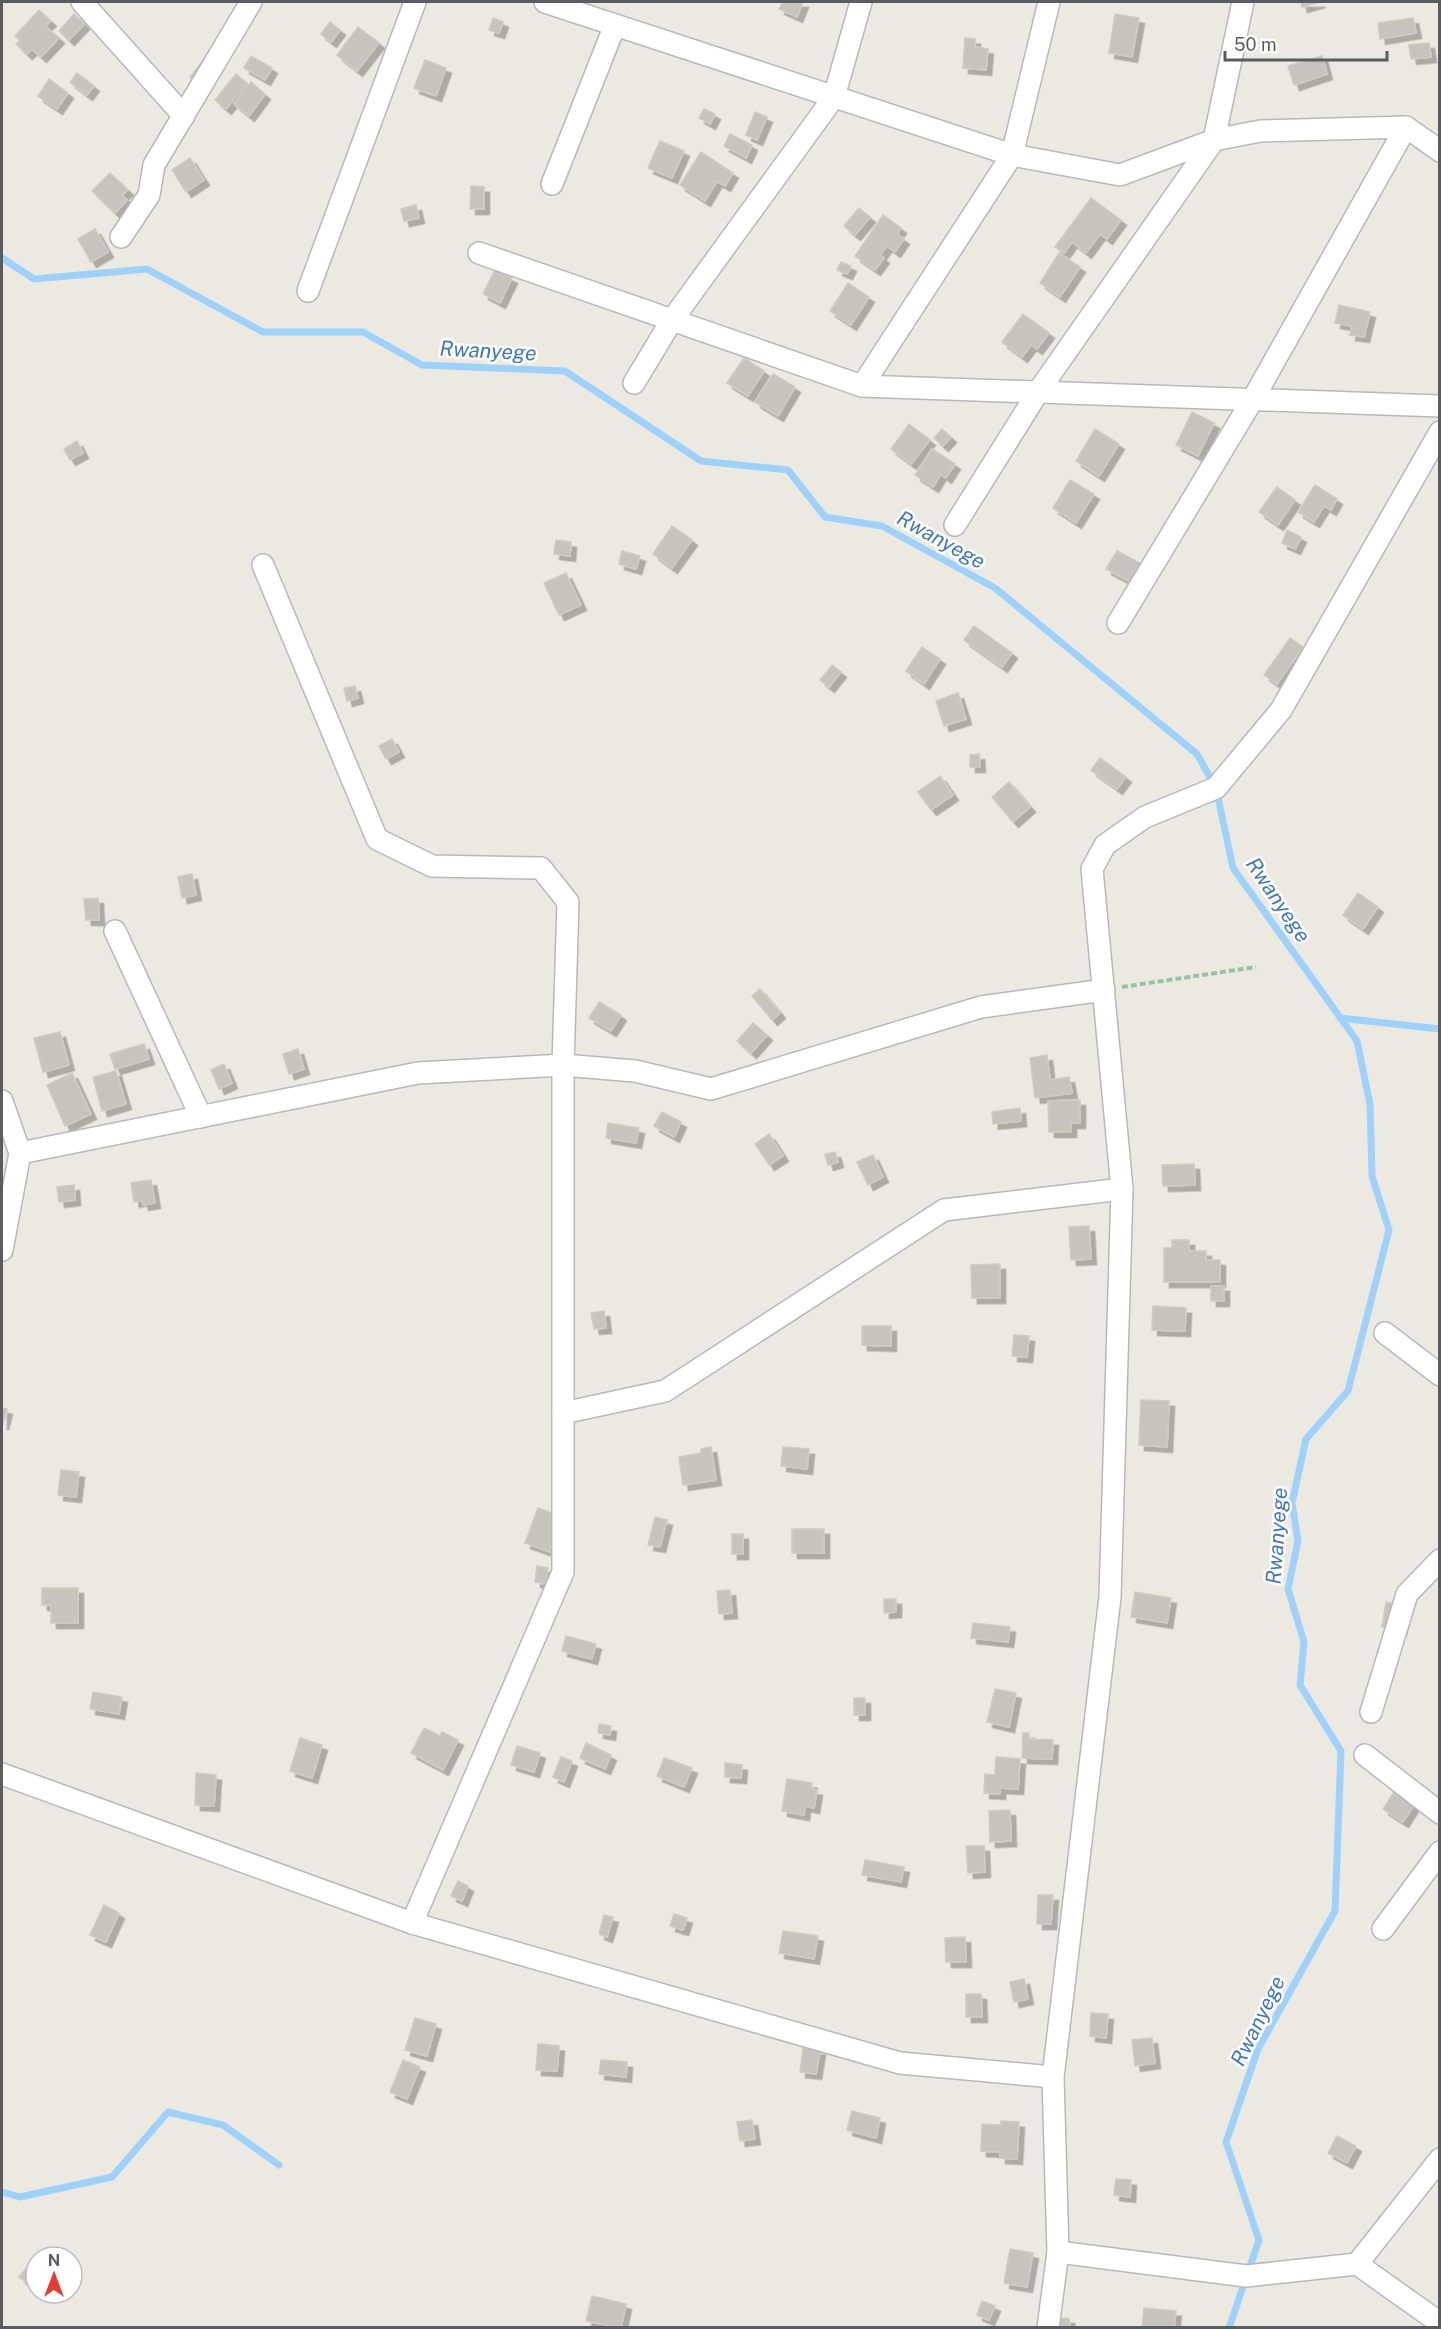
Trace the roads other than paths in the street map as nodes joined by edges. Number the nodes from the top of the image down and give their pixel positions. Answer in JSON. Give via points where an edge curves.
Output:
{"nodes":[{"id":1,"x":82,"y":2,"type":"edge"},
{"id":2,"x":251,"y":2,"type":"edge"},
{"id":3,"x":416,"y":2,"type":"edge"},
{"id":4,"x":545,"y":2,"type":"edge"},
{"id":5,"x":861,"y":2,"type":"edge"},
{"id":6,"x":1049,"y":2,"type":"edge"},
{"id":7,"x":1243,"y":2,"type":"edge"},
{"id":8,"x":607,"y":15,"type":"edge"},
{"id":9,"x":834,"y":97,"type":"junction"},
{"id":10,"x":184,"y":116,"type":"junction"},
{"id":11,"x":1406,"y":127,"type":"junction"},
{"id":12,"x":1214,"y":140,"type":"junction"},
{"id":13,"x":1440,"y":151,"type":"edge"},
{"id":14,"x":1012,"y":155,"type":"junction"},
{"id":15,"x":552,"y":184,"type":"dead end"},
{"id":16,"x":121,"y":237,"type":"dead end"},
{"id":17,"x":478,"y":253,"type":"dead end"},
{"id":18,"x":308,"y":291,"type":"dead end"},
{"id":19,"x":672,"y":320,"type":"junction"},
{"id":20,"x":634,"y":383,"type":"dead end"},
{"id":21,"x":862,"y":386,"type":"junction"},
{"id":22,"x":1038,"y":392,"type":"junction"},
{"id":23,"x":1253,"y":399,"type":"junction"},
{"id":24,"x":1440,"y":406,"type":"edge"},
{"id":25,"x":1440,"y":432,"type":"edge"},
{"id":26,"x":955,"y":525,"type":"dead end"},
{"id":27,"x":263,"y":565,"type":"dead end"},
{"id":28,"x":1118,"y":623,"type":"dead end"},
{"id":29,"x":115,"y":931,"type":"dead end"},
{"id":30,"x":1104,"y":990,"type":"junction"},
{"id":31,"x":563,"y":1065,"type":"junction"},
{"id":32,"x":2,"y":1101,"type":"edge"},
{"id":33,"x":201,"y":1117,"type":"junction"},
{"id":34,"x":20,"y":1153,"type":"junction"},
{"id":35,"x":1122,"y":1189,"type":"junction"},
{"id":36,"x":2,"y":1250,"type":"edge"},
{"id":37,"x":1385,"y":1333,"type":"dead end"},
{"id":38,"x":1440,"y":1376,"type":"edge"},
{"id":39,"x":563,"y":1413,"type":"junction"},
{"id":40,"x":1440,"y":1560,"type":"edge"},
{"id":41,"x":1371,"y":1712,"type":"dead end"},
{"id":42,"x":1365,"y":1755,"type":"dead end"},
{"id":43,"x":2,"y":1774,"type":"edge"},
{"id":44,"x":1440,"y":1813,"type":"edge"},
{"id":45,"x":1440,"y":1852,"type":"edge"},
{"id":46,"x":412,"y":1923,"type":"junction"},
{"id":47,"x":1383,"y":1929,"type":"dead end"},
{"id":48,"x":1053,"y":2077,"type":"junction"},
{"id":49,"x":1440,"y":2159,"type":"edge"},
{"id":50,"x":1058,"y":2252,"type":"junction"},
{"id":51,"x":1357,"y":2264,"type":"junction"},
{"id":52,"x":1440,"y":2323,"type":"edge"},
{"id":53,"x":1048,"y":2328,"type":"edge"}],
"edges":[{"from":1,"to":10,"type":"street"},
{"from":2,"to":10,"type":"street"},
{"from":3,"to":18,"type":"street"},
{"from":4,"to":8,"type":"street"},
{"from":5,"to":9,"type":"street"},
{"from":6,"to":14,"type":"street"},
{"from":7,"to":12,"type":"street"},
{"from":8,"to":9,"type":"street"},
{"from":8,"to":15,"type":"street"},
{"from":9,"to":14,"type":"street"},
{"from":9,"to":19,"type":"street"},
{"from":10,"to":16,"type":"street","via":[[154,165],[148,195]]},
{"from":11,"to":12,"type":"street","via":[[1260,131]]},
{"from":11,"to":13,"type":"street"},
{"from":11,"to":23,"type":"street"},
{"from":12,"to":14,"type":"street","via":[[1120,175]]},
{"from":12,"to":22,"type":"street"},
{"from":14,"to":21,"type":"street"},
{"from":17,"to":19,"type":"street"},
{"from":19,"to":20,"type":"street"},
{"from":19,"to":21,"type":"street"},
{"from":21,"to":22,"type":"street"},
{"from":22,"to":23,"type":"street"},
{"from":22,"to":26,"type":"street"},
{"from":23,"to":24,"type":"street"},
{"from":23,"to":28,"type":"street"},
{"from":25,"to":30,"type":"street","via":[[1281,710],[1216,788],[1145,817],[1105,845],[1092,869]]},
{"from":27,"to":31,"type":"street","via":[[377,839],[432,866],[541,868],[568,902]]},
{"from":29,"to":33,"type":"street"},
{"from":30,"to":31,"type":"street","via":[[981,1007],[711,1089],[635,1071]]},
{"from":30,"to":35,"type":"street"},
{"from":31,"to":33,"type":"street","via":[[418,1073]]},
{"from":31,"to":39,"type":"street"},
{"from":32,"to":34,"type":"street"},
{"from":33,"to":34,"type":"street"},
{"from":34,"to":36,"type":"street"},
{"from":35,"to":39,"type":"street","via":[[944,1210],[665,1390]]},
{"from":35,"to":48,"type":"street","via":[[1110,1597]]},
{"from":37,"to":38,"type":"street"},
{"from":39,"to":46,"type":"street","via":[[563,1572]]},
{"from":40,"to":41,"type":"street","via":[[1407,1594]]},
{"from":42,"to":44,"type":"street"},
{"from":43,"to":46,"type":"street"},
{"from":45,"to":47,"type":"street"},
{"from":46,"to":48,"type":"street","via":[[900,2063]]},
{"from":48,"to":50,"type":"street"},
{"from":49,"to":51,"type":"street"},
{"from":50,"to":51,"type":"street","via":[[1246,2276]]},
{"from":50,"to":53,"type":"street"},
{"from":51,"to":52,"type":"street"}]}
